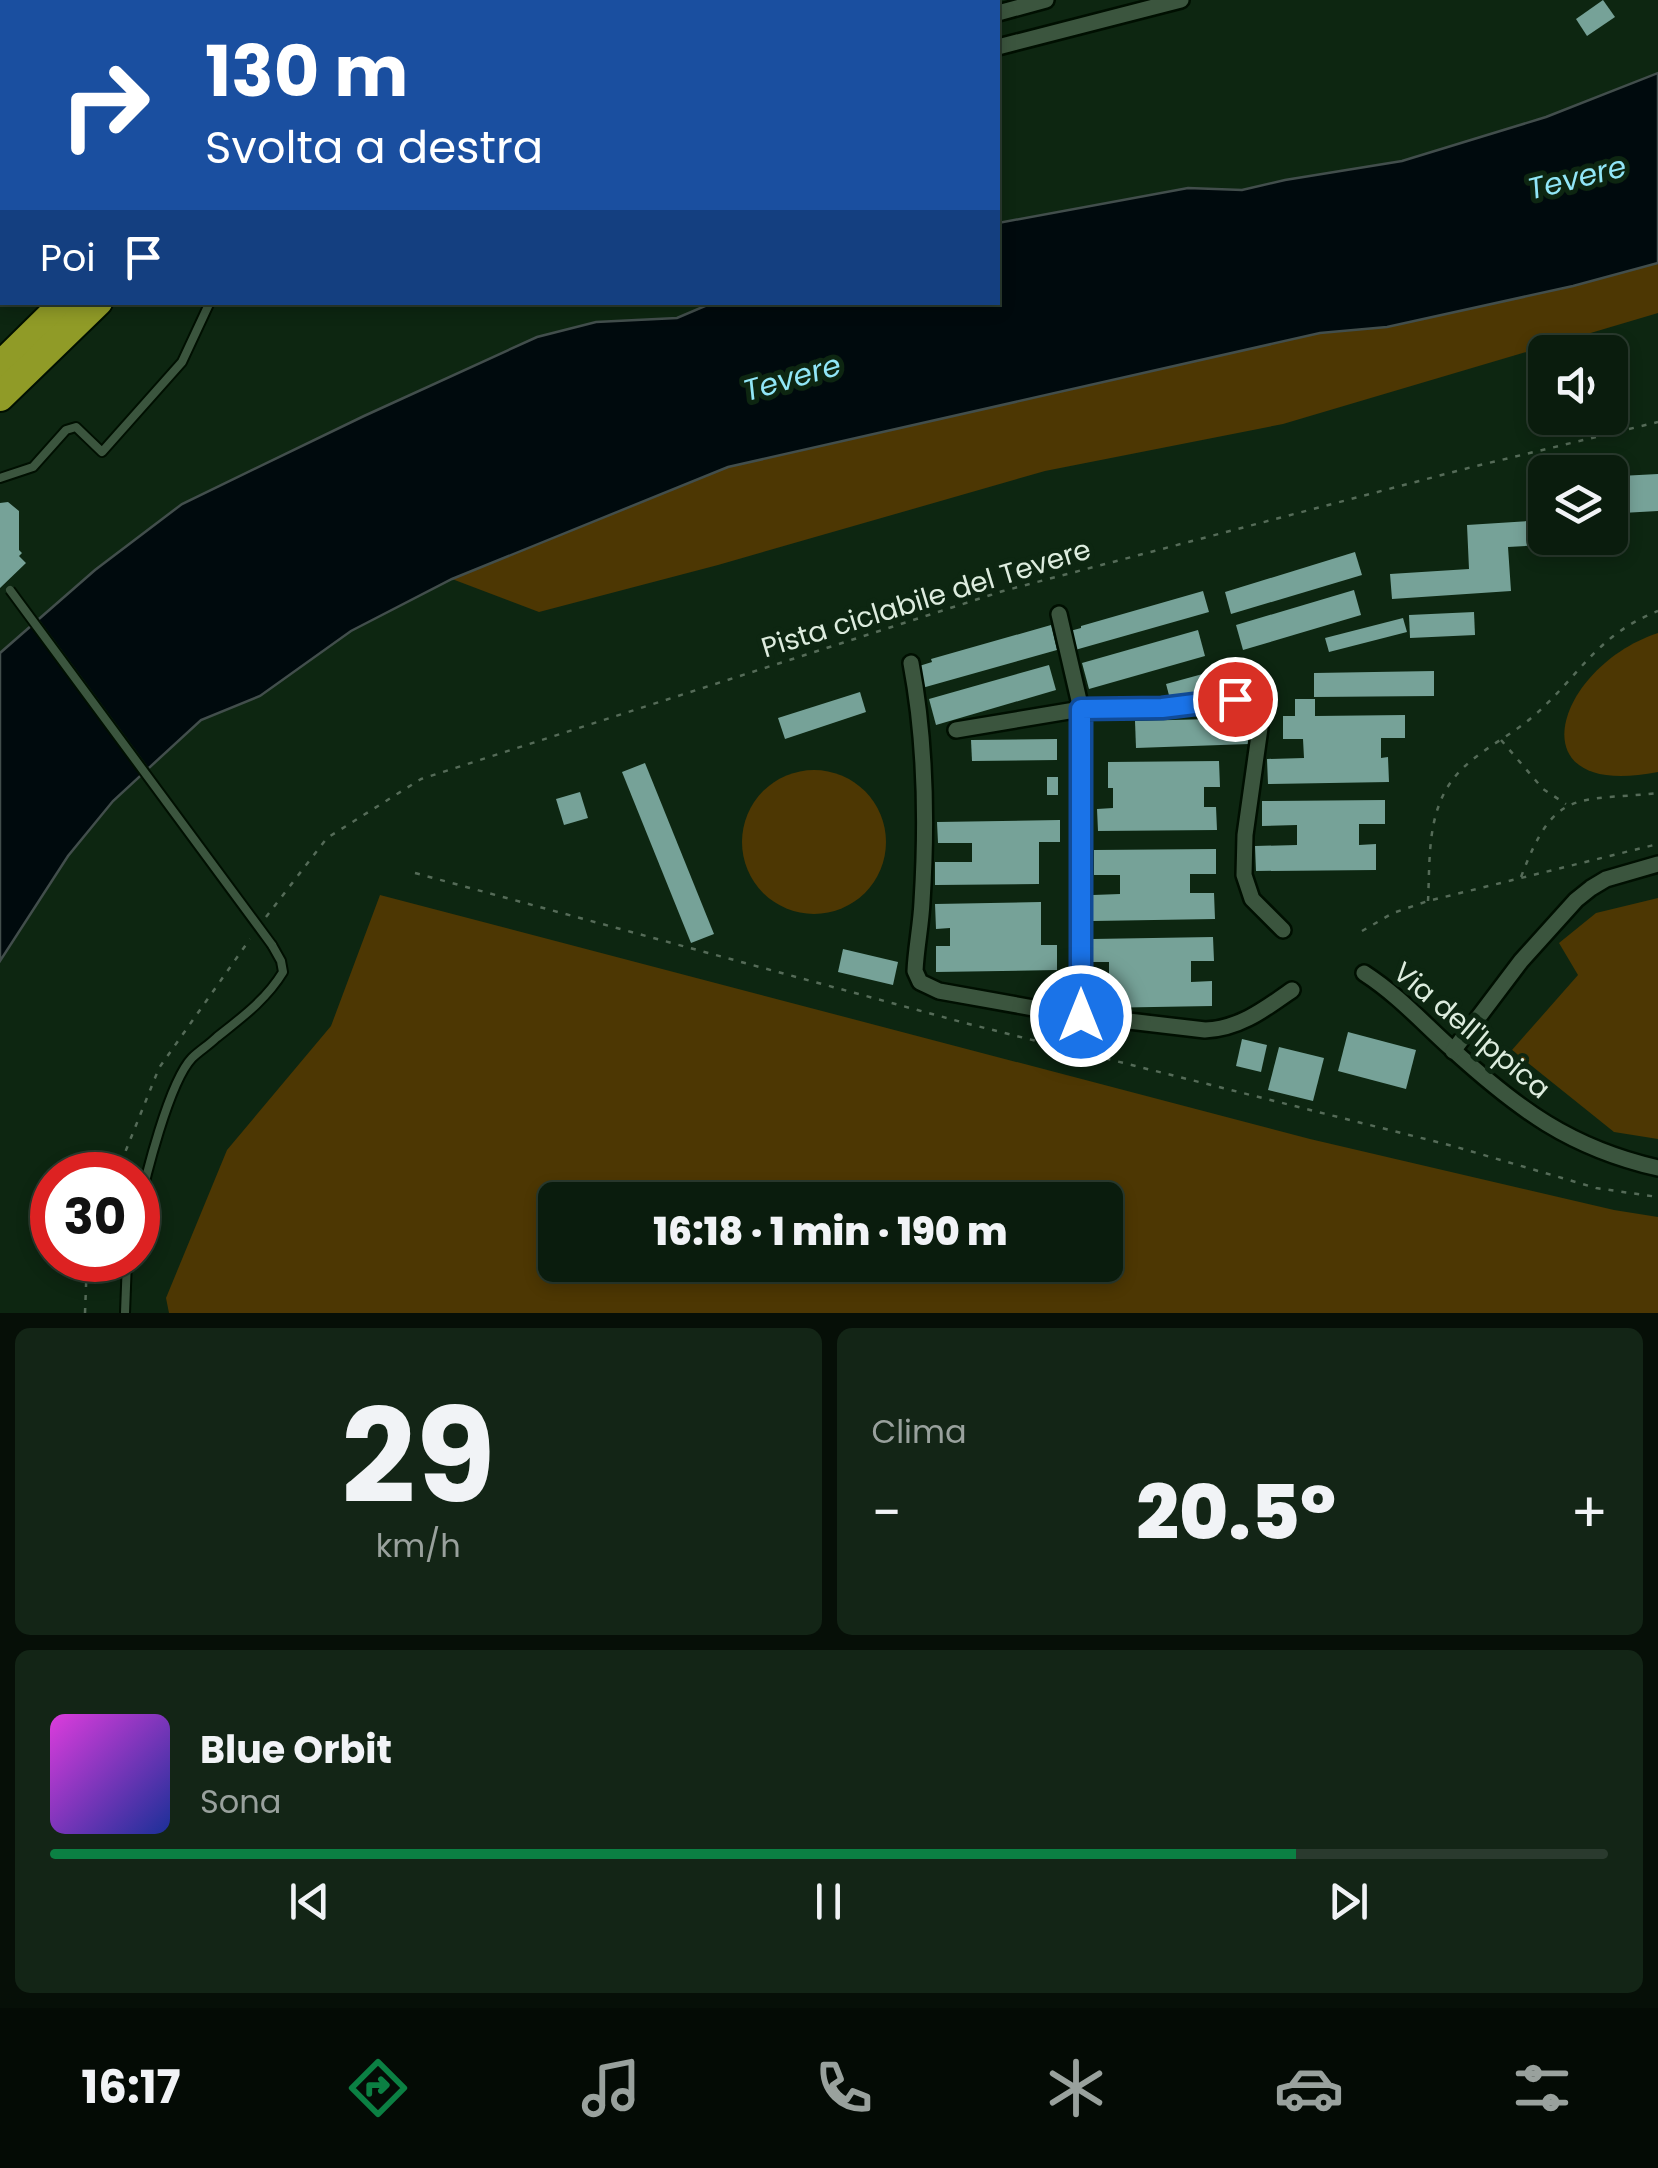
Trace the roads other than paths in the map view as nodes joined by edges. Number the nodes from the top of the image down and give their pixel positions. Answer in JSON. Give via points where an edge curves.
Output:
{"nodes":[{"id":1,"x":1046,"y":0,"type":"edge"},
{"id":2,"x":1181,"y":0,"type":"edge"},
{"id":3,"x":1000,"y":12,"type":"edge"},
{"id":4,"x":1000,"y":46,"type":"edge"},
{"id":5,"x":62,"y":305,"type":"edge"},
{"id":6,"x":95,"y":305,"type":"edge"},
{"id":7,"x":209,"y":305,"type":"edge"},
{"id":8,"x":0,"y":366,"type":"edge"},
{"id":9,"x":0,"y":397,"type":"edge"},
{"id":10,"x":0,"y":478,"type":"edge"},
{"id":11,"x":0,"y":586,"type":"edge"},
{"id":12,"x":1059,"y":614,"type":"dead end"},
{"id":13,"x":910,"y":663,"type":"dead end"},
{"id":14,"x":1081,"y":709,"type":"junction"},
{"id":15,"x":956,"y":730,"type":"dead end"},
{"id":16,"x":1658,"y":864,"type":"edge"},
{"id":17,"x":1282,"y":930,"type":"dead end"},
{"id":18,"x":1364,"y":973,"type":"dead end"},
{"id":19,"x":1292,"y":990,"type":"dead end"},
{"id":20,"x":1081,"y":1016,"type":"junction"},
{"id":21,"x":1453,"y":1050,"type":"junction"},
{"id":22,"x":153,"y":1152,"type":"edge"},
{"id":23,"x":1658,"y":1168,"type":"edge"},
{"id":24,"x":126,"y":1282,"type":"edge"},
{"id":25,"x":125,"y":1313,"type":"edge"}],
"edges":[{"from":1,"to":3,"type":"street"},
{"from":2,"to":4,"type":"street"},
{"from":5,"to":8,"type":"highway"},
{"from":6,"to":9,"type":"highway"},
{"from":7,"to":10,"type":"lane","via":[[182,362],[102,452],[76,427],[33,466]]},
{"from":11,"to":22,"type":"lane","bridge":true,"via":[[33,620],[282,966],[272,990],[190,1060]]},
{"from":12,"to":14,"type":"street"},
{"from":13,"to":20,"type":"street","via":[[924,764],[917,977],[939,991]]},
{"from":14,"to":15,"type":"street"},
{"from":14,"to":17,"type":"street","via":[[1235,699],[1255,707],[1260,736],[1244,875],[1256,904]]},
{"from":14,"to":20,"type":"street"},
{"from":16,"to":21,"type":"street","via":[[1596,884],[1576,900]]},
{"from":18,"to":21,"type":"street","name":"Via dell'Ippica"},
{"from":19,"to":20,"type":"street","via":[[1246,1020],[1215,1030]]},
{"from":21,"to":23,"type":"street","name":"Via dell'Ippica","via":[[1557,1132]]},
{"from":24,"to":25,"type":"lane"}]}
